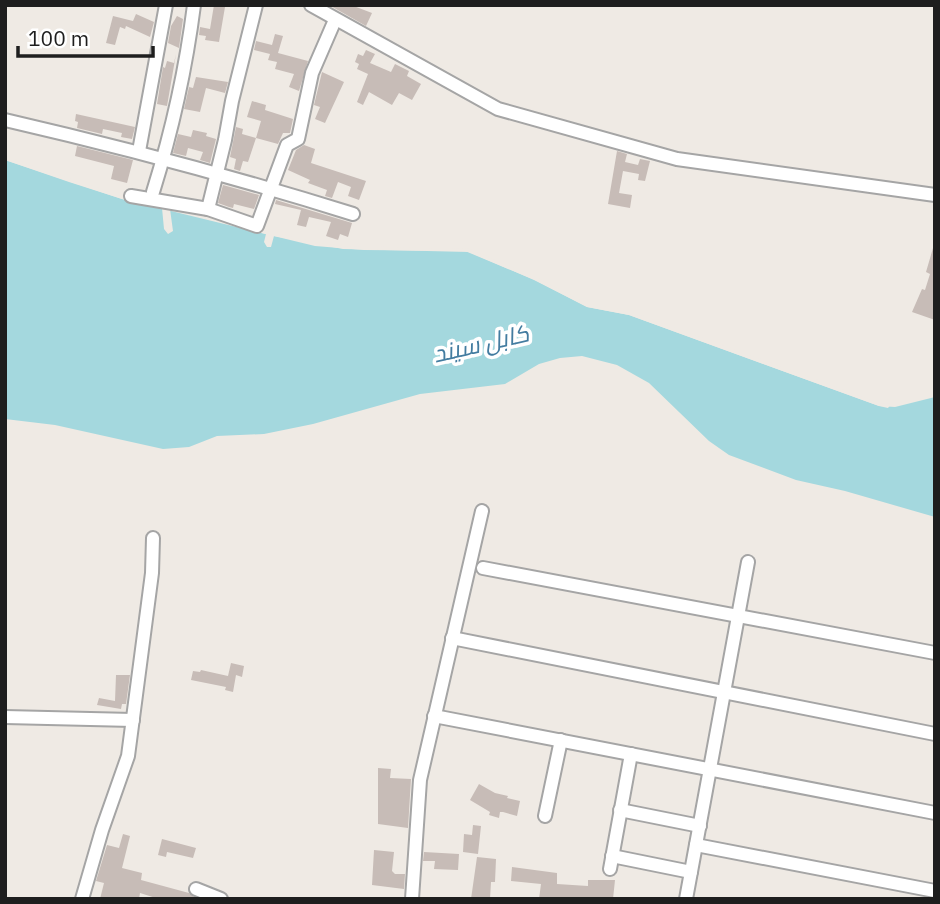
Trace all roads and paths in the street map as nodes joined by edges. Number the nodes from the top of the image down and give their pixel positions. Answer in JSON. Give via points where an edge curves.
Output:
{"nodes":[{"id":1,"x":166,"y":5,"type":"edge"},
{"id":2,"x":194,"y":5,"type":"edge"},
{"id":3,"x":256,"y":5,"type":"edge"},
{"id":4,"x":311,"y":5,"type":"edge"},
{"id":5,"x":328,"y":12,"type":"edge"},
{"id":6,"x":5,"y":120,"type":"edge"},
{"id":7,"x":139,"y":151,"type":"junction"},
{"id":8,"x":163,"y":159,"type":"junction"},
{"id":9,"x":218,"y":174,"type":"junction"},
{"id":10,"x":272,"y":188,"type":"junction"},
{"id":11,"x":153,"y":192,"type":"dead end"},
{"id":12,"x":935,"y":195,"type":"edge"},
{"id":13,"x":131,"y":196,"type":"dead end"},
{"id":14,"x":208,"y":209,"type":"junction"},
{"id":15,"x":353,"y":214,"type":"dead end"},
{"id":16,"x":482,"y":511,"type":"dead end"},
{"id":17,"x":153,"y":538,"type":"dead end"},
{"id":18,"x":748,"y":562,"type":"dead end"},
{"id":19,"x":483,"y":568,"type":"dead end"},
{"id":20,"x":738,"y":616,"type":"junction"},
{"id":21,"x":452,"y":638,"type":"junction"},
{"id":22,"x":935,"y":653,"type":"edge"},
{"id":23,"x":724,"y":692,"type":"junction"},
{"id":24,"x":435,"y":716,"type":"junction"},
{"id":25,"x":5,"y":717,"type":"edge"},
{"id":26,"x":133,"y":720,"type":"junction"},
{"id":27,"x":935,"y":734,"type":"edge"},
{"id":28,"x":561,"y":740,"type":"junction"},
{"id":29,"x":631,"y":754,"type":"junction"},
{"id":30,"x":710,"y":769,"type":"junction"},
{"id":31,"x":620,"y":810,"type":"junction"},
{"id":32,"x":935,"y":813,"type":"edge"},
{"id":33,"x":545,"y":816,"type":"dead end"},
{"id":34,"x":699,"y":826,"type":"junction"},
{"id":35,"x":696,"y":845,"type":"junction"},
{"id":36,"x":691,"y":872,"type":"junction"},
{"id":37,"x":196,"y":889,"type":"dead end"},
{"id":38,"x":935,"y":891,"type":"edge"},
{"id":39,"x":82,"y":899,"type":"edge"},
{"id":40,"x":221,"y":899,"type":"edge"},
{"id":41,"x":412,"y":899,"type":"edge"},
{"id":42,"x":686,"y":899,"type":"edge"}],
"edges":[{"from":1,"to":7,"type":"street"},
{"from":2,"to":8,"type":"street","via":[[188,57]]},
{"from":3,"to":9,"type":"street"},
{"from":4,"to":5,"type":"street"},
{"from":5,"to":10,"type":"street","via":[[298,139],[287,145]]},
{"from":5,"to":12,"type":"street","via":[[498,109],[677,159]]},
{"from":6,"to":7,"type":"street"},
{"from":7,"to":8,"type":"street"},
{"from":8,"to":9,"type":"street"},
{"from":8,"to":11,"type":"street"},
{"from":9,"to":10,"type":"street"},
{"from":9,"to":14,"type":"street"},
{"from":10,"to":14,"type":"street","via":[[257,226]]},
{"from":10,"to":15,"type":"street"},
{"from":13,"to":14,"type":"street"},
{"from":16,"to":21,"type":"street"},
{"from":17,"to":26,"type":"street"},
{"from":18,"to":20,"type":"street"},
{"from":19,"to":20,"type":"street"},
{"from":20,"to":22,"type":"street"},
{"from":20,"to":23,"type":"street"},
{"from":21,"to":23,"type":"street"},
{"from":21,"to":24,"type":"street"},
{"from":23,"to":27,"type":"street"},
{"from":23,"to":30,"type":"street"},
{"from":24,"to":28,"type":"street"},
{"from":24,"to":41,"type":"street","via":[[420,780]]},
{"from":25,"to":26,"type":"street"},
{"from":26,"to":39,"type":"street","via":[[128,756]]},
{"from":28,"to":29,"type":"street"},
{"from":28,"to":33,"type":"street"},
{"from":29,"to":30,"type":"street"},
{"from":29,"to":31,"type":"street"},
{"from":30,"to":32,"type":"street"},
{"from":30,"to":34,"type":"street"},
{"from":31,"to":34,"type":"street"},
{"from":31,"to":36,"type":"street","via":[[611,862]]},
{"from":34,"to":35,"type":"street"},
{"from":35,"to":36,"type":"street"},
{"from":35,"to":38,"type":"street"},
{"from":36,"to":42,"type":"street"},
{"from":37,"to":40,"type":"street"}]}
